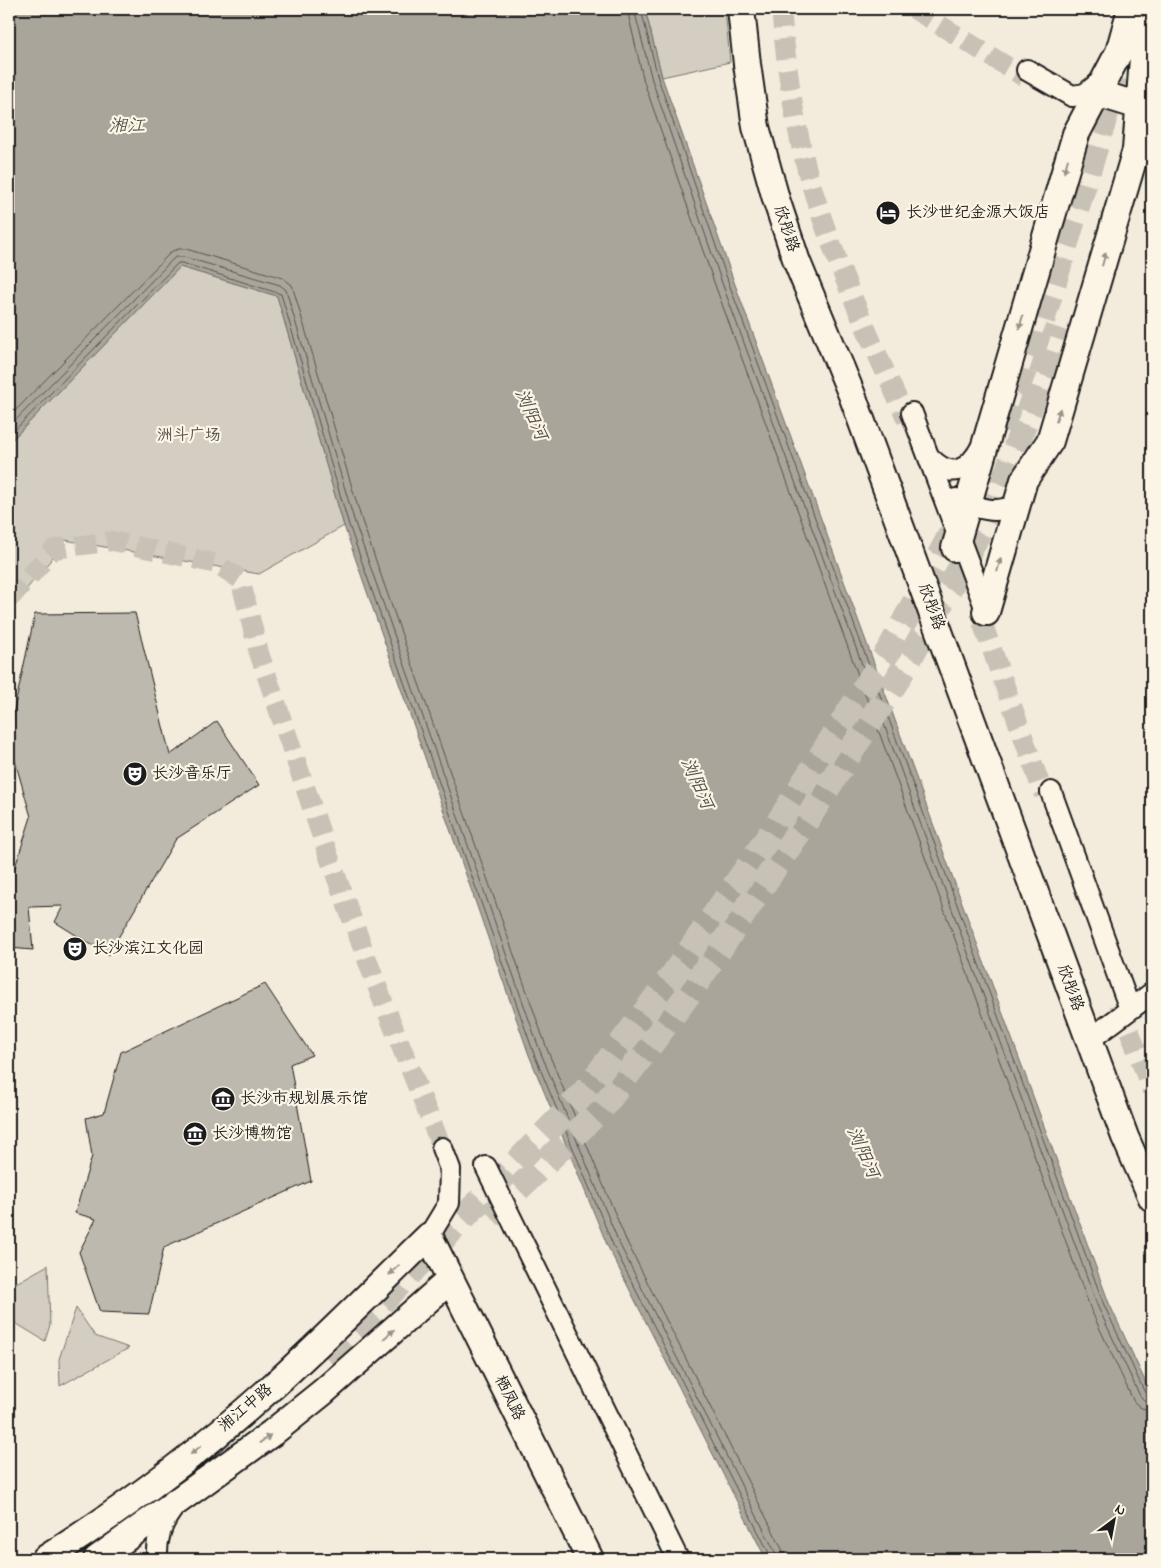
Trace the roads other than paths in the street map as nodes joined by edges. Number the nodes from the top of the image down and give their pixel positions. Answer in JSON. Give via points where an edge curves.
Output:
{"nodes":[{"id":1,"x":741,"y":9,"type":"edge"},
{"id":2,"x":756,"y":9,"type":"edge"},
{"id":3,"x":1132,"y":9,"type":"edge"},
{"id":4,"x":1152,"y":26,"type":"tunnel mouth"},
{"id":5,"x":1102,"y":85,"type":"junction"},
{"id":6,"x":1146,"y":98,"type":"edge"},
{"id":7,"x":1076,"y":134,"type":"junction"},
{"id":8,"x":910,"y":417,"type":"tunnel mouth"},
{"id":9,"x":987,"y":438,"type":"junction"},
{"id":10,"x":927,"y":462,"type":"junction"},
{"id":11,"x":940,"y":487,"type":"junction"},
{"id":12,"x":1017,"y":502,"type":"junction"},
{"id":13,"x":968,"y":504,"type":"junction"},
{"id":14,"x":957,"y":543,"type":"junction"},
{"id":15,"x":986,"y":618,"type":"joint"},
{"id":16,"x":1048,"y":794,"type":"tunnel mouth"},
{"id":17,"x":1152,"y":993,"type":"edge"},
{"id":18,"x":1123,"y":1002,"type":"tunnel mouth"},
{"id":19,"x":1152,"y":1003,"type":"edge"},
{"id":20,"x":1097,"y":1039,"type":"junction"},
{"id":21,"x":442,"y":1148,"type":"tunnel mouth"},
{"id":22,"x":1152,"y":1163,"type":"edge"},
{"id":23,"x":486,"y":1167,"type":"dead end"},
{"id":24,"x":1152,"y":1198,"type":"edge"},
{"id":25,"x":422,"y":1242,"type":"junction"},
{"id":26,"x":444,"y":1286,"type":"junction"},
{"id":27,"x":175,"y":1504,"type":"junction"},
{"id":28,"x":46,"y":1559,"type":"edge"},
{"id":29,"x":97,"y":1559,"type":"edge"},
{"id":30,"x":157,"y":1559,"type":"edge"},
{"id":31,"x":572,"y":1559,"type":"edge"},
{"id":32,"x":590,"y":1559,"type":"edge"},
{"id":33,"x":678,"y":1559,"type":"edge"}],
"edges":[{"from":1,"to":20,"type":"main road","name":"欣彤路","via":[[756,127],[797,262],[852,395]]},
{"from":2,"to":20,"type":"main road","name":"欣彤路","via":[[776,141],[812,262],[868,393],[957,633]]},
{"from":3,"to":5,"type":"main road","via":[[1119,52]]},
{"from":4,"to":6,"type":"main road","via":[[1143,58]]},
{"from":5,"to":6,"type":"main road"},
{"from":5,"to":7,"type":"main road"},
{"from":5,"to":7,"type":"street","via":[[1078,96],[1026,74],[1067,104],[1076,120]]},
{"from":12,"to":6,"type":"main road","one_way":true,"via":[[1024,480],[1050,441],[1136,150]]},
{"from":7,"to":9,"type":"main road","one_way":true},
{"from":8,"to":10,"type":"street"},
{"from":9,"to":10,"type":"street","via":[[972,462],[955,472]]},
{"from":9,"to":13,"type":"main road"},
{"from":10,"to":11,"type":"street"},
{"from":10,"to":14,"type":"street"},
{"from":11,"to":13,"type":"street","via":[[950,496]]},
{"from":11,"to":14,"type":"street"},
{"from":12,"to":13,"type":"street","via":[[1004,510]]},
{"from":15,"to":12,"type":"main road","one_way":true},
{"from":13,"to":14,"type":"main road"},
{"from":14,"to":15,"type":"street"},
{"from":16,"to":18,"type":"street"},
{"from":17,"to":20,"type":"street"},
{"from":19,"to":20,"type":"street"},
{"from":20,"to":22,"type":"main road","name":"欣彤路"},
{"from":20,"to":24,"type":"main road","name":"欣彤路","via":[[1125,1137]]},
{"from":21,"to":25,"type":"street","via":[[450,1169],[449,1203]]},
{"from":23,"to":33,"type":"street"},
{"from":25,"to":26,"type":"main road","name":"栖凤路"},
{"from":25,"to":28,"type":"main road","name":"湘江中路","one_way":true,"via":[[253,1403],[111,1516]]},
{"from":27,"to":26,"type":"main road","name":"湘江中路","one_way":true,"via":[[280,1427]]},
{"from":26,"to":31,"type":"main road","name":"栖凤路"},
{"from":26,"to":32,"type":"main road","name":"栖凤路"},
{"from":27,"to":29,"type":"main road","name":"湘江中路"},
{"from":27,"to":30,"type":"street","via":[[160,1531]]}]}
